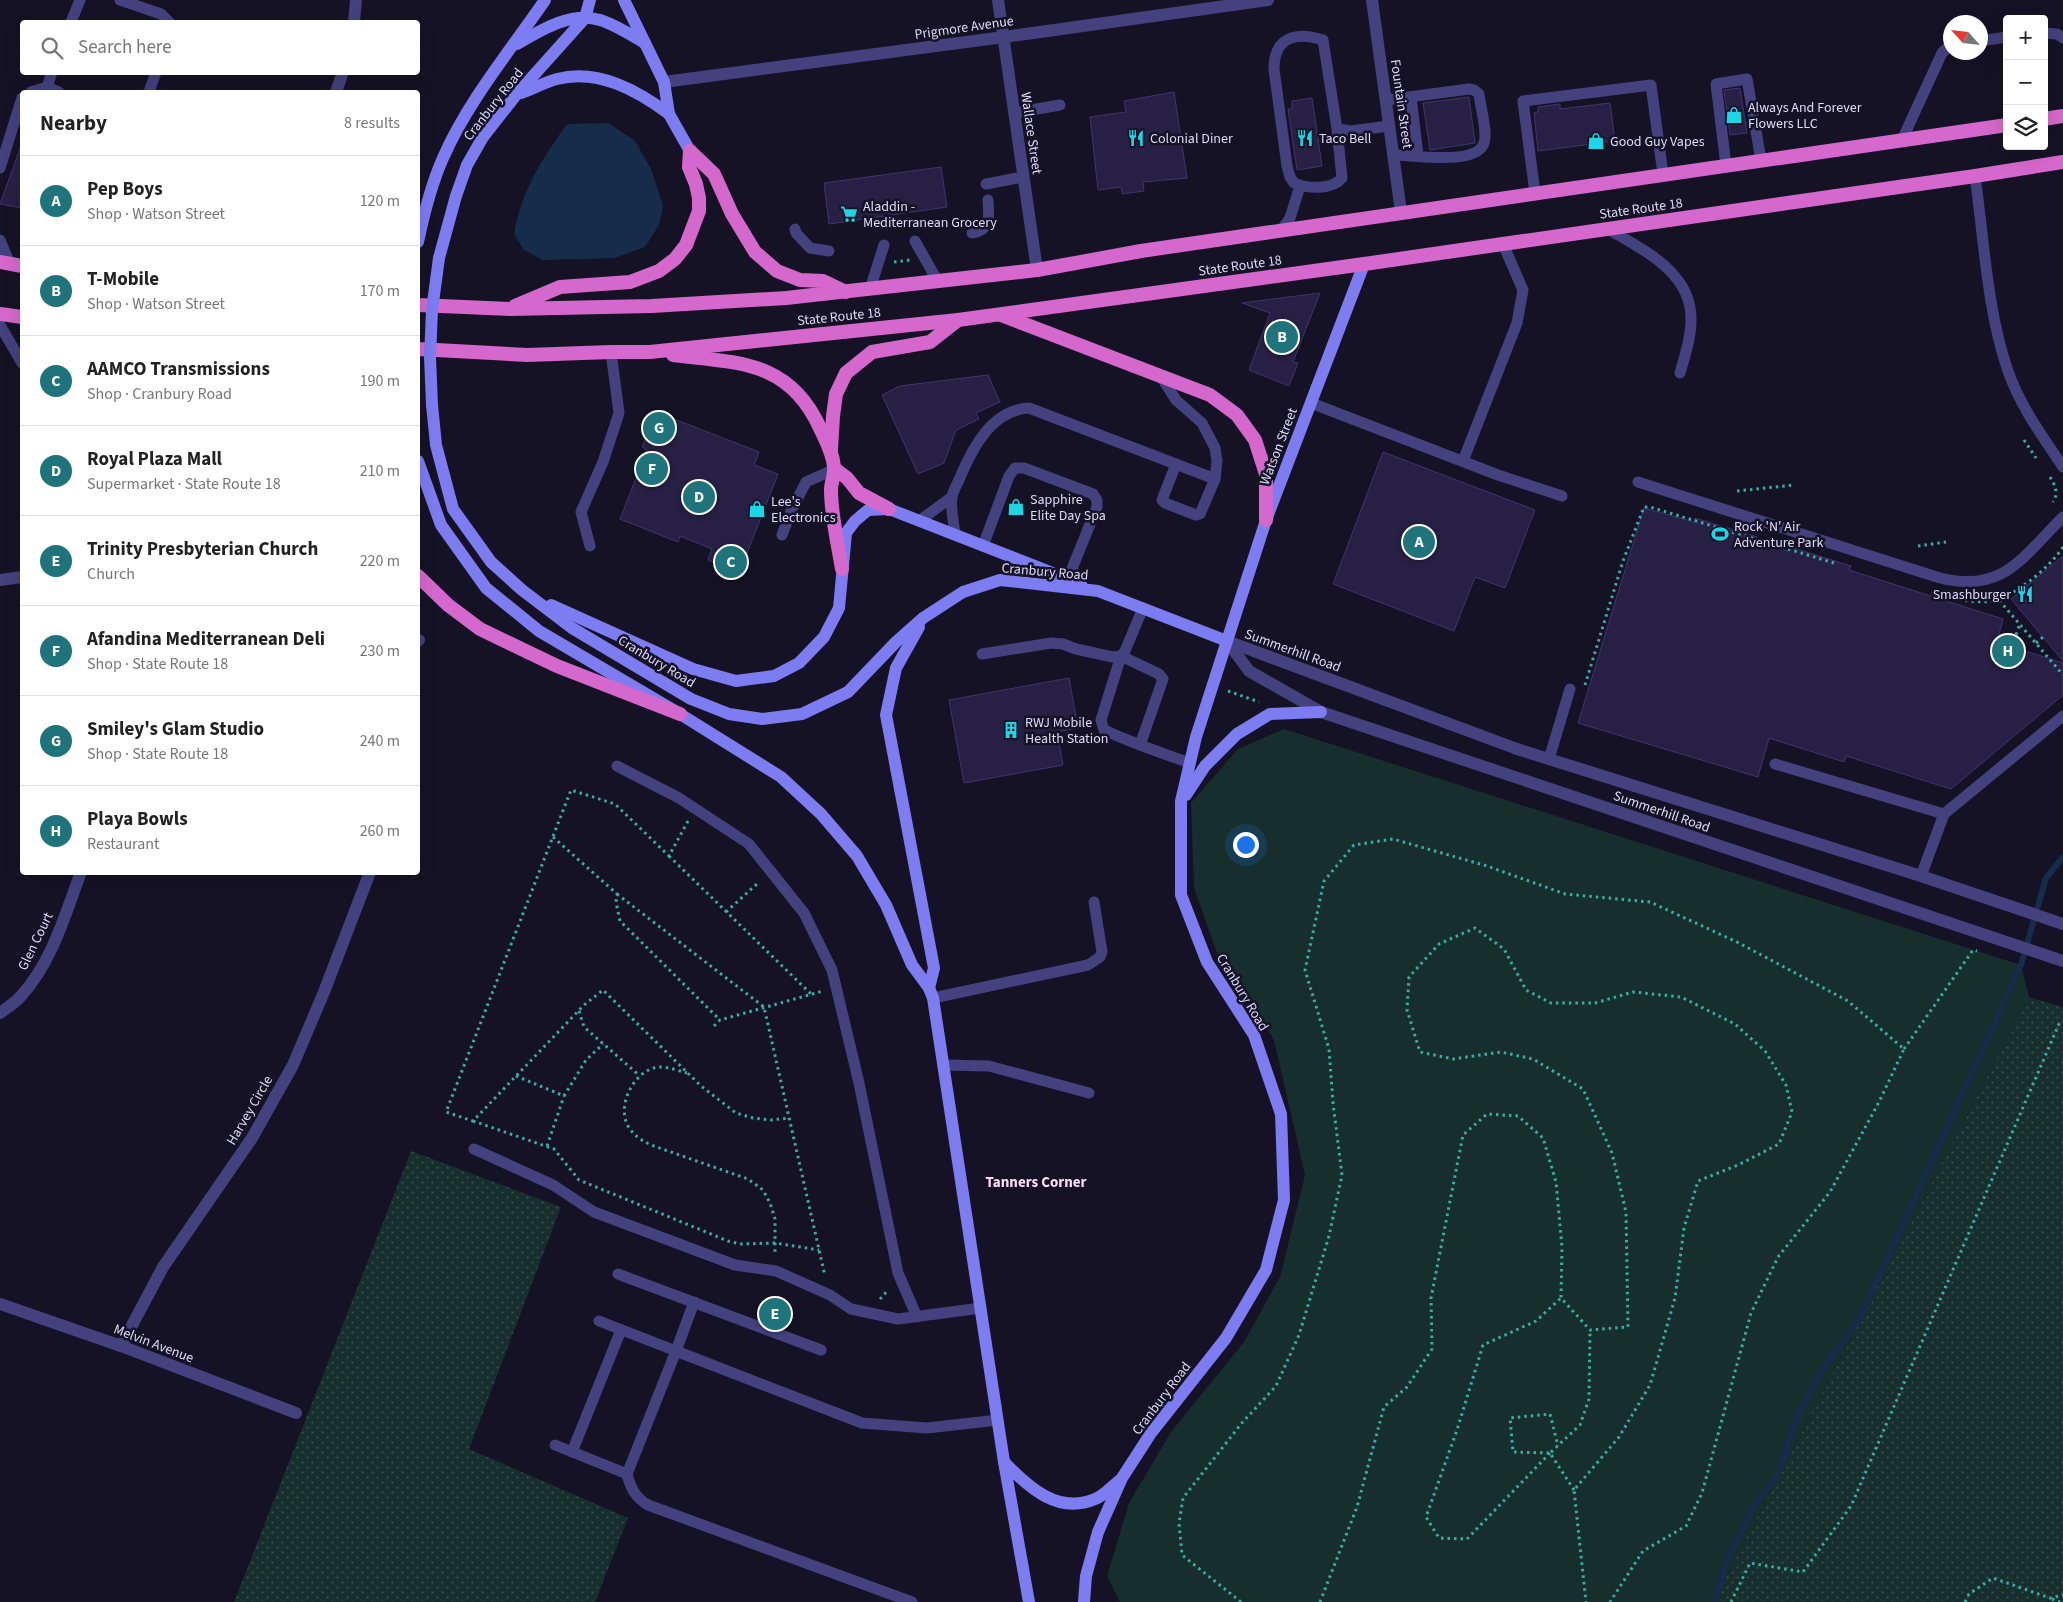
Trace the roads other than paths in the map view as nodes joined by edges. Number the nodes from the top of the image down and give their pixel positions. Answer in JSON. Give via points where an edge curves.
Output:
{"nodes":[{"id":1,"x":80,"y":0,"type":"edge"},
{"id":2,"x":120,"y":0,"type":"edge"},
{"id":3,"x":356,"y":0,"type":"edge"},
{"id":4,"x":546,"y":0,"type":"edge"},
{"id":5,"x":590,"y":0,"type":"edge"},
{"id":6,"x":624,"y":0,"type":"edge"},
{"id":7,"x":998,"y":0,"type":"edge"},
{"id":8,"x":1268,"y":0,"type":"edge"},
{"id":9,"x":1372,"y":0,"type":"edge"},
{"id":10,"x":585,"y":18,"type":"junction"},
{"id":11,"x":72,"y":20,"type":"edge"},
{"id":12,"x":167,"y":20,"type":"edge"},
{"id":13,"x":354,"y":20,"type":"edge"},
{"id":14,"x":2048,"y":33,"type":"edge"},
{"id":15,"x":1004,"y":37,"type":"junction"},
{"id":16,"x":2003,"y":38,"type":"edge"},
{"id":17,"x":2063,"y":38,"type":"edge"},
{"id":18,"x":1988,"y":40,"type":"edge"},
{"id":19,"x":645,"y":43,"type":"junction"},
{"id":20,"x":513,"y":46,"type":"junction"},
{"id":21,"x":1943,"y":52,"type":"edge"},
{"id":22,"x":51,"y":75,"type":"edge"},
{"id":23,"x":155,"y":75,"type":"edge"},
{"id":24,"x":342,"y":75,"type":"edge"},
{"id":25,"x":664,"y":82,"type":"junction"},
{"id":26,"x":46,"y":87,"type":"junction"},
{"id":27,"x":37,"y":90,"type":"edge"},
{"id":28,"x":54,"y":90,"type":"edge"},
{"id":29,"x":149,"y":90,"type":"edge"},
{"id":30,"x":337,"y":90,"type":"edge"},
{"id":31,"x":516,"y":95,"type":"junction"},
{"id":32,"x":1411,"y":97,"type":"junction"},
{"id":33,"x":1386,"y":100,"type":"junction"},
{"id":34,"x":20,"y":104,"type":"edge"},
{"id":35,"x":1060,"y":105,"type":"dead end"},
{"id":36,"x":1014,"y":113,"type":"junction"},
{"id":37,"x":669,"y":114,"type":"junction"},
{"id":38,"x":2063,"y":116,"type":"edge"},
{"id":39,"x":2048,"y":118,"type":"edge"},
{"id":40,"x":2003,"y":125,"type":"edge"},
{"id":41,"x":1389,"y":126,"type":"junction"},
{"id":42,"x":1337,"y":128,"type":"junction"},
{"id":43,"x":1902,"y":140,"type":"junction"},
{"id":44,"x":690,"y":151,"type":"junction"},
{"id":45,"x":1393,"y":154,"type":"junction"},
{"id":46,"x":1418,"y":155,"type":"junction"},
{"id":47,"x":1760,"y":160,"type":"junction"},
{"id":48,"x":2063,"y":162,"type":"edge"},
{"id":49,"x":1726,"y":165,"type":"junction"},
{"id":50,"x":0,"y":168,"type":"edge"},
{"id":51,"x":1663,"y":174,"type":"junction"},
{"id":52,"x":1975,"y":176,"type":"junction"},
{"id":53,"x":1023,"y":177,"type":"junction"},
{"id":54,"x":986,"y":184,"type":"dead end"},
{"id":55,"x":1300,"y":186,"type":"junction"},
{"id":56,"x":1535,"y":192,"type":"junction"},
{"id":57,"x":988,"y":200,"type":"dead end"},
{"id":58,"x":1401,"y":212,"type":"junction"},
{"id":59,"x":795,"y":229,"type":"dead end"},
{"id":60,"x":1608,"y":229,"type":"junction"},
{"id":61,"x":1281,"y":231,"type":"junction"},
{"id":62,"x":972,"y":233,"type":"dead end"},
{"id":63,"x":420,"y":234,"type":"edge"},
{"id":64,"x":0,"y":240,"type":"edge"},
{"id":65,"x":914,"y":241,"type":"dead end"},
{"id":66,"x":1503,"y":244,"type":"junction"},
{"id":67,"x":884,"y":245,"type":"dead end"},
{"id":68,"x":830,"y":251,"type":"dead end"},
{"id":69,"x":11,"y":264,"type":"edge"},
{"id":70,"x":1364,"y":264,"type":"junction"},
{"id":71,"x":1037,"y":270,"type":"junction"},
{"id":72,"x":937,"y":280,"type":"junction"},
{"id":73,"x":870,"y":289,"type":"junction"},
{"id":74,"x":846,"y":292,"type":"junction"},
{"id":75,"x":420,"y":305,"type":"edge"},
{"id":76,"x":510,"y":308,"type":"junction"},
{"id":77,"x":0,"y":314,"type":"edge"},
{"id":78,"x":998,"y":314,"type":"junction"},
{"id":79,"x":20,"y":317,"type":"edge"},
{"id":80,"x":958,"y":320,"type":"junction"},
{"id":81,"x":0,"y":325,"type":"edge"},
{"id":82,"x":420,"y":349,"type":"edge"},
{"id":83,"x":611,"y":352,"type":"junction"},
{"id":84,"x":650,"y":352,"type":"junction"},
{"id":85,"x":20,"y":360,"type":"edge"},
{"id":86,"x":1680,"y":372,"type":"dead end"},
{"id":87,"x":1160,"y":375,"type":"junction"},
{"id":88,"x":1311,"y":403,"type":"junction"},
{"id":89,"x":831,"y":452,"type":"junction"},
{"id":90,"x":1463,"y":461,"type":"junction"},
{"id":91,"x":1176,"y":464,"type":"junction"},
{"id":92,"x":420,"y":466,"type":"edge"},
{"id":93,"x":2063,"y":467,"type":"edge"},
{"id":94,"x":835,"y":469,"type":"junction"},
{"id":95,"x":1215,"y":479,"type":"junction"},
{"id":96,"x":1638,"y":482,"type":"dead end"},
{"id":97,"x":1562,"y":496,"type":"dead end"},
{"id":98,"x":952,"y":497,"type":"junction"},
{"id":99,"x":889,"y":509,"type":"junction"},
{"id":100,"x":2063,"y":517,"type":"edge"},
{"id":101,"x":1266,"y":520,"type":"junction"},
{"id":102,"x":919,"y":521,"type":"junction"},
{"id":103,"x":782,"y":535,"type":"dead end"},
{"id":104,"x":956,"y":535,"type":"junction"},
{"id":105,"x":590,"y":546,"type":"dead end"},
{"id":106,"x":983,"y":546,"type":"junction"},
{"id":107,"x":842,"y":569,"type":"junction"},
{"id":108,"x":20,"y":576,"type":"edge"},
{"id":109,"x":420,"y":578,"type":"edge"},
{"id":110,"x":0,"y":580,"type":"edge"},
{"id":111,"x":1066,"y":583,"type":"junction"},
{"id":112,"x":522,"y":590,"type":"junction"},
{"id":113,"x":1143,"y":608,"type":"junction"},
{"id":114,"x":923,"y":618,"type":"junction"},
{"id":115,"x":1227,"y":641,"type":"junction"},
{"id":116,"x":982,"y":654,"type":"dead end"},
{"id":117,"x":1121,"y":656,"type":"junction"},
{"id":118,"x":1570,"y":689,"type":"dead end"},
{"id":119,"x":1321,"y":712,"type":"junction"},
{"id":120,"x":680,"y":714,"type":"junction"},
{"id":121,"x":2063,"y":716,"type":"edge"},
{"id":122,"x":1140,"y":745,"type":"junction"},
{"id":123,"x":1549,"y":759,"type":"junction"},
{"id":124,"x":1190,"y":763,"type":"junction"},
{"id":125,"x":1775,"y":764,"type":"dead end"},
{"id":126,"x":616,"y":766,"type":"dead end"},
{"id":127,"x":1181,"y":801,"type":"junction"},
{"id":128,"x":1944,"y":814,"type":"junction"},
{"id":129,"x":80,"y":875,"type":"edge"},
{"id":130,"x":369,"y":875,"type":"edge"},
{"id":131,"x":1921,"y":876,"type":"junction"},
{"id":132,"x":1094,"y":902,"type":"dead end"},
{"id":133,"x":2062,"y":924,"type":"edge"},
{"id":134,"x":2063,"y":961,"type":"edge"},
{"id":135,"x":931,"y":993,"type":"junction"},
{"id":136,"x":0,"y":1013,"type":"edge"},
{"id":137,"x":943,"y":1065,"type":"junction"},
{"id":138,"x":1090,"y":1093,"type":"dead end"},
{"id":139,"x":474,"y":1149,"type":"dead end"},
{"id":140,"x":618,"y":1274,"type":"dead end"},
{"id":141,"x":694,"y":1302,"type":"junction"},
{"id":142,"x":0,"y":1304,"type":"edge"},
{"id":143,"x":981,"y":1308,"type":"junction"},
{"id":144,"x":917,"y":1317,"type":"junction"},
{"id":145,"x":599,"y":1321,"type":"dead end"},
{"id":146,"x":620,"y":1330,"type":"junction"},
{"id":147,"x":121,"y":1346,"type":"junction"},
{"id":148,"x":821,"y":1350,"type":"dead end"},
{"id":149,"x":676,"y":1351,"type":"junction"},
{"id":150,"x":296,"y":1413,"type":"dead end"},
{"id":151,"x":998,"y":1420,"type":"junction"},
{"id":152,"x":555,"y":1445,"type":"dead end"},
{"id":153,"x":572,"y":1452,"type":"junction"},
{"id":154,"x":1004,"y":1462,"type":"junction"},
{"id":155,"x":628,"y":1474,"type":"junction"},
{"id":156,"x":1122,"y":1478,"type":"junction"},
{"id":157,"x":912,"y":1602,"type":"edge"},
{"id":158,"x":1029,"y":1602,"type":"edge"},
{"id":159,"x":1084,"y":1602,"type":"edge"}],
"edges":[{"from":1,"to":11,"type":"lane"},
{"from":2,"to":12,"type":"lane","via":[[161,14]]},
{"from":3,"to":13,"type":"street"},
{"from":4,"to":20,"type":"main road","name":"Cranbury Road"},
{"from":5,"to":10,"type":"main road","name":"Cranbury Road"},
{"from":6,"to":19,"type":"main road"},
{"from":7,"to":15,"type":"street","name":"Wallace Street"},
{"from":8,"to":15,"type":"street","name":"Prigmore Avenue"},
{"from":9,"to":33,"type":"street","name":"Fountain Street"},
{"from":10,"to":19,"type":"main road","via":[[600,20]]},
{"from":10,"to":20,"type":"main road","via":[[543,28]]},
{"from":10,"to":31,"type":"main road","name":"Cranbury Road"},
{"from":14,"to":17,"type":"lane"},
{"from":15,"to":25,"type":"street","name":"Prigmore Avenue"},
{"from":15,"to":36,"type":"street","name":"Wallace Street"},
{"from":16,"to":18,"type":"lane"},
{"from":19,"to":25,"type":"main road"},
{"from":20,"to":63,"type":"main road","name":"Cranbury Road","via":[[490,77],[443,157],[432,185]]},
{"from":21,"to":43,"type":"lane"},
{"from":22,"to":26,"type":"lane"},
{"from":23,"to":29,"type":"lane"},
{"from":24,"to":30,"type":"street"},
{"from":25,"to":37,"type":"main road"},
{"from":26,"to":27,"type":"lane"},
{"from":26,"to":28,"type":"lane"},
{"from":31,"to":37,"type":"main road","via":[[558,78],[588,77],[623,86]]},
{"from":31,"to":112,"type":"main road","name":"Cranbury Road","bridge":true,"via":[[483,137],[456,196],[440,258],[432,310],[430,357],[436,445],[453,509],[491,562]]},
{"from":32,"to":33,"type":"lane"},
{"from":32,"to":46,"type":"lane"},
{"from":32,"to":46,"type":"lane","via":[[1474,90],[1478,94],[1485,137],[1484,145],[1470,155]]},
{"from":33,"to":41,"type":"street","name":"Fountain Street"},
{"from":34,"to":50,"type":"lane"},
{"from":35,"to":36,"type":"lane"},
{"from":36,"to":53,"type":"street","name":"Wallace Street"},
{"from":37,"to":44,"type":"main road"},
{"from":38,"to":39,"type":"highway"},
{"from":40,"to":43,"type":"highway","name":"State Route 18"},
{"from":41,"to":42,"type":"lane","via":[[1351,131]]},
{"from":41,"to":45,"type":"street","name":"Fountain Street"},
{"from":42,"to":55,"type":"lane","via":[[1342,178],[1338,184]]},
{"from":42,"to":55,"type":"lane","via":[[1323,40],[1308,36],[1288,38],[1277,48],[1274,69],[1289,172],[1294,183]]},
{"from":43,"to":47,"type":"highway","name":"State Route 18"},
{"from":44,"to":74,"type":"highway","via":[[714,174],[732,214],[755,252],[777,271],[800,280],[822,281]]},
{"from":44,"to":76,"type":"highway","via":[[689,167],[700,198],[700,211],[686,245],[675,259],[659,271],[630,282],[560,286]]},
{"from":45,"to":46,"type":"lane"},
{"from":45,"to":58,"type":"street","name":"Fountain Street"},
{"from":47,"to":49,"type":"highway","name":"State Route 18"},
{"from":47,"to":49,"type":"lane","via":[[1747,79],[1716,84]]},
{"from":48,"to":52,"type":"highway","name":"State Route 18"},
{"from":49,"to":51,"type":"highway","name":"State Route 18"},
{"from":51,"to":56,"type":"highway","name":"State Route 18"},
{"from":51,"to":56,"type":"lane","via":[[1651,85],[1523,101]]},
{"from":52,"to":60,"type":"highway","name":"State Route 18"},
{"from":52,"to":93,"type":"lane","via":[[1997,337],[2009,374],[2036,428]]},
{"from":53,"to":54,"type":"lane"},
{"from":53,"to":71,"type":"street","name":"Wallace Street"},
{"from":55,"to":61,"type":"lane","via":[[1290,218]]},
{"from":56,"to":58,"type":"highway","name":"State Route 18"},
{"from":57,"to":62,"type":"lane","via":[[989,222],[985,228]]},
{"from":58,"to":61,"type":"highway","name":"State Route 18"},
{"from":59,"to":68,"type":"lane","via":[[810,248]]},
{"from":60,"to":66,"type":"highway","name":"State Route 18"},
{"from":60,"to":86,"type":"lane","via":[[1670,269],[1681,283],[1689,300],[1692,319]]},
{"from":61,"to":71,"type":"highway","name":"State Route 18"},
{"from":64,"to":69,"type":"lane"},
{"from":65,"to":72,"type":"lane"},
{"from":66,"to":70,"type":"highway","name":"State Route 18"},
{"from":66,"to":90,"type":"lane","via":[[1523,290],[1517,322]]},
{"from":67,"to":73,"type":"lane"},
{"from":70,"to":78,"type":"highway","name":"State Route 18"},
{"from":70,"to":88,"type":"main road","name":"Watson Street"},
{"from":71,"to":72,"type":"highway","name":"State Route 18"},
{"from":72,"to":73,"type":"highway","name":"State Route 18"},
{"from":73,"to":74,"type":"highway","name":"State Route 18"},
{"from":74,"to":76,"type":"highway","name":"State Route 18","via":[[652,306]]},
{"from":75,"to":76,"type":"highway","name":"State Route 18"},
{"from":77,"to":79,"type":"highway"},
{"from":78,"to":80,"type":"highway","name":"State Route 18"},
{"from":78,"to":87,"type":"highway"},
{"from":80,"to":84,"type":"highway","name":"State Route 18"},
{"from":80,"to":89,"type":"highway","via":[[930,342],[872,352],[846,373],[836,394]]},
{"from":81,"to":85,"type":"lane"},
{"from":82,"to":83,"type":"highway","name":"State Route 18","via":[[527,355]]},
{"from":83,"to":84,"type":"highway","name":"State Route 18"},
{"from":83,"to":105,"type":"lane","via":[[619,414],[581,512]]},
{"from":84,"to":89,"type":"highway","via":[[747,364],[773,373],[791,386],[812,411]]},
{"from":87,"to":95,"type":"lane","via":[[1176,400],[1202,423],[1209,434],[1217,461]]},
{"from":87,"to":101,"type":"highway","via":[[1210,395],[1242,421],[1255,440],[1266,474]]},
{"from":88,"to":90,"type":"lane"},
{"from":88,"to":101,"type":"main road","name":"Watson Street"},
{"from":89,"to":94,"type":"highway"},
{"from":90,"to":97,"type":"lane"},
{"from":91,"to":95,"type":"lane"},
{"from":91,"to":95,"type":"lane","via":[[1162,500],[1196,515],[1200,514]]},
{"from":91,"to":98,"type":"lane","via":[[1029,408],[1016,408],[997,420],[980,438]]},
{"from":92,"to":120,"type":"main road","via":[[441,525],[486,588],[539,631]]},
{"from":94,"to":99,"type":"highway","via":[[858,493]]},
{"from":94,"to":103,"type":"lane","via":[[806,482]]},
{"from":94,"to":107,"type":"highway","via":[[831,489]]},
{"from":96,"to":100,"type":"lane","via":[[1940,578],[1959,581],[1982,581],[2001,575],[2016,565]]},
{"from":98,"to":102,"type":"lane"},
{"from":98,"to":104,"type":"lane"},
{"from":99,"to":102,"type":"main road"},
{"from":99,"to":107,"type":"main road","via":[[868,510],[855,521],[846,533]]},
{"from":101,"to":115,"type":"main road","name":"Watson Street"},
{"from":102,"to":104,"type":"main road"},
{"from":104,"to":106,"type":"main road"},
{"from":106,"to":111,"type":"main road"},
{"from":106,"to":111,"type":"lane","via":[[1009,476],[1015,468],[1024,468],[1093,494],[1097,507]]},
{"from":107,"to":112,"type":"main road","via":[[839,608],[824,637],[799,662],[774,676],[736,681],[693,669]]},
{"from":108,"to":110,"type":"street"},
{"from":109,"to":120,"type":"highway","via":[[480,629],[557,666]]},
{"from":111,"to":113,"type":"main road","name":"Cranbury Road","via":[[1098,590]]},
{"from":111,"to":114,"type":"main road","name":"Cranbury Road","via":[[1000,580],[963,592]]},
{"from":112,"to":114,"type":"main road","name":"Cranbury Road","via":[[572,628],[691,699],[728,714],[762,719],[802,714],[848,692]]},
{"from":113,"to":115,"type":"main road","name":"Cranbury Road"},
{"from":113,"to":117,"type":"lane"},
{"from":114,"to":135,"type":"main road","via":[[896,668],[886,715],[934,968]]},
{"from":115,"to":119,"type":"street","name":"Summerhill Road","via":[[1249,671]]},
{"from":115,"to":123,"type":"street","name":"Summerhill Road"},
{"from":115,"to":124,"type":"main road","name":"Cranbury Road"},
{"from":116,"to":117,"type":"lane","via":[[1051,643]]},
{"from":117,"to":122,"type":"lane","via":[[1102,720],[1104,730]]},
{"from":117,"to":122,"type":"lane","via":[[1163,679]]},
{"from":118,"to":123,"type":"lane"},
{"from":119,"to":127,"type":"main road","via":[[1270,714],[1237,734],[1206,766]]},
{"from":119,"to":134,"type":"street","name":"Summerhill Road"},
{"from":120,"to":135,"type":"main road","via":[[781,777],[821,814],[857,856],[886,905],[912,965]]},
{"from":121,"to":128,"type":"lane"},
{"from":122,"to":124,"type":"lane"},
{"from":123,"to":131,"type":"street","name":"Summerhill Road"},
{"from":124,"to":127,"type":"main road","name":"Cranbury Road"},
{"from":125,"to":128,"type":"lane"},
{"from":126,"to":144,"type":"lane","via":[[680,798],[749,844],[804,912],[832,970],[898,1273]]},
{"from":127,"to":156,"type":"main road","name":"Cranbury Road","via":[[1181,895],[1206,962],[1254,1035],[1281,1114],[1284,1200],[1261,1279],[1226,1338],[1151,1433]]},
{"from":128,"to":131,"type":"lane"},
{"from":129,"to":136,"type":"street","name":"Glen Court","via":[[41,970],[20,997]]},
{"from":130,"to":147,"type":"street","name":"Harvey Circle","via":[[292,1065],[252,1138],[163,1267]]},
{"from":131,"to":133,"type":"street","name":"Summerhill Road"},
{"from":132,"to":135,"type":"lane","via":[[1102,952],[1094,962]]},
{"from":135,"to":137,"type":"main road"},
{"from":137,"to":138,"type":"lane","via":[[989,1066]]},
{"from":137,"to":143,"type":"main road"},
{"from":139,"to":144,"type":"lane","via":[[553,1185],[594,1212],[735,1266],[776,1271],[830,1295],[851,1309],[898,1319]]},
{"from":140,"to":141,"type":"lane"},
{"from":141,"to":148,"type":"lane"},
{"from":141,"to":149,"type":"lane"},
{"from":142,"to":147,"type":"street","name":"Melvin Avenue"},
{"from":143,"to":144,"type":"lane"},
{"from":143,"to":151,"type":"main road"},
{"from":145,"to":146,"type":"lane"},
{"from":146,"to":149,"type":"lane"},
{"from":146,"to":153,"type":"lane"},
{"from":147,"to":150,"type":"street","name":"Melvin Avenue"},
{"from":149,"to":151,"type":"lane","via":[[862,1423],[927,1428]]},
{"from":149,"to":155,"type":"lane"},
{"from":151,"to":154,"type":"main road"},
{"from":152,"to":153,"type":"lane"},
{"from":153,"to":155,"type":"lane"},
{"from":154,"to":156,"type":"main road","via":[[1024,1482],[1051,1501],[1075,1505],[1096,1499]]},
{"from":154,"to":158,"type":"main road"},
{"from":155,"to":157,"type":"lane","via":[[632,1490],[648,1505]]},
{"from":156,"to":159,"type":"main road","name":"Cranbury Road","via":[[1098,1532],[1086,1576]]}]}
